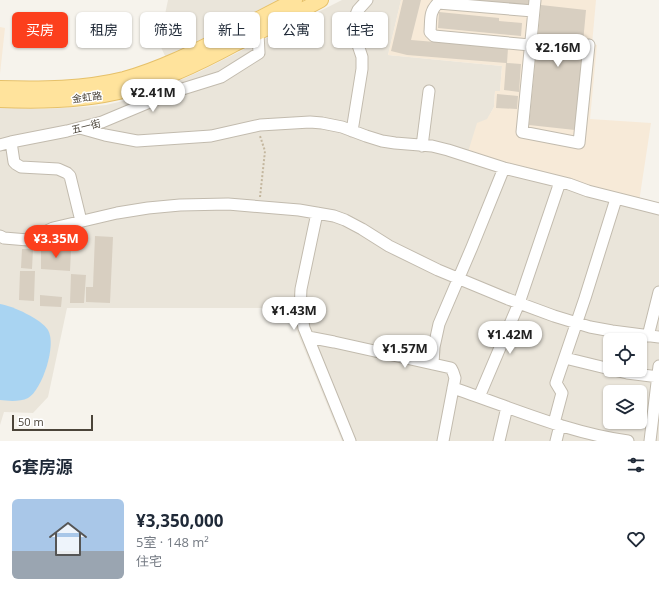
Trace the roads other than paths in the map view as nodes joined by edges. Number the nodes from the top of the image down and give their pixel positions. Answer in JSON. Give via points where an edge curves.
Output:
{"nodes":[{"id":1,"x":295,"y":0,"type":"edge"},
{"id":2,"x":322,"y":0,"type":"edge"},
{"id":3,"x":367,"y":0,"type":"edge"},
{"id":4,"x":534,"y":5,"type":"edge"},
{"id":5,"x":260,"y":32,"type":"edge"},
{"id":6,"x":530,"y":45,"type":"junction"},
{"id":7,"x":589,"y":45,"type":"dead end"},
{"id":8,"x":229,"y":48,"type":"edge"},
{"id":9,"x":259,"y":48,"type":"edge"},
{"id":10,"x":0,"y":87,"type":"edge"},
{"id":11,"x":429,"y":91,"type":"dead end"},
{"id":12,"x":0,"y":100,"type":"edge"},
{"id":13,"x":80,"y":128,"type":"junction"},
{"id":14,"x":352,"y":131,"type":"junction"},
{"id":15,"x":12,"y":142,"type":"junction"},
{"id":16,"x":0,"y":145,"type":"edge"},
{"id":17,"x":422,"y":146,"type":"junction"},
{"id":18,"x":504,"y":168,"type":"junction"},
{"id":19,"x":560,"y":182,"type":"junction"},
{"id":20,"x":616,"y":199,"type":"junction"},
{"id":21,"x":659,"y":209,"type":"edge"},
{"id":22,"x":317,"y":213,"type":"junction"},
{"id":23,"x":81,"y":221,"type":"junction"},
{"id":24,"x":0,"y":236,"type":"edge"},
{"id":25,"x":458,"y":278,"type":"junction"},
{"id":26,"x":659,"y":292,"type":"edge"},
{"id":27,"x":519,"y":303,"type":"junction"},
{"id":28,"x":576,"y":323,"type":"junction"},
{"id":29,"x":654,"y":336,"type":"edge"},
{"id":30,"x":308,"y":337,"type":"junction"},
{"id":31,"x":565,"y":358,"type":"junction"},
{"id":32,"x":433,"y":364,"type":"junction"},
{"id":33,"x":659,"y":366,"type":"edge"},
{"id":34,"x":603,"y":367,"type":"edge"},
{"id":35,"x":647,"y":376,"type":"edge"},
{"id":36,"x":658,"y":377,"type":"edge"},
{"id":37,"x":453,"y":388,"type":"junction"},
{"id":38,"x":479,"y":397,"type":"junction"},
{"id":39,"x":507,"y":407,"type":"junction"},
{"id":40,"x":557,"y":424,"type":"junction"},
{"id":41,"x":611,"y":440,"type":"edge"},
{"id":42,"x":350,"y":441,"type":"edge"},
{"id":43,"x":443,"y":441,"type":"edge"},
{"id":44,"x":499,"y":441,"type":"edge"},
{"id":45,"x":556,"y":441,"type":"edge"},
{"id":46,"x":628,"y":441,"type":"edge"},
{"id":47,"x":650,"y":441,"type":"edge"}],
"edges":[{"from":1,"to":10,"type":"main road","name":"金虹路","via":[[186,56],[141,74],[85,86],[42,89]]},
{"from":2,"to":5,"type":"main road","name":"金虹路"},
{"from":3,"to":14,"type":"street","via":[[358,10],[349,31],[362,57]]},
{"from":4,"to":6,"type":"street"},
{"from":4,"to":6,"type":"street","via":[[438,2],[431,14],[430,32],[434,36]]},
{"from":6,"to":7,"type":"street","via":[[522,132],[579,143]]},
{"from":8,"to":12,"type":"main road","name":"金虹路","via":[[176,74],[126,91],[64,100]]},
{"from":9,"to":13,"type":"street","name":"五一街","via":[[259,52],[221,77],[176,90],[102,122]]},
{"from":11,"to":17,"type":"street"},
{"from":13,"to":14,"type":"street","via":[[137,141],[211,136],[256,126],[310,122],[334,125]]},
{"from":13,"to":15,"type":"street","name":"五一街"},
{"from":14,"to":17,"type":"street","via":[[382,141]]},
{"from":15,"to":16,"type":"street","name":"五一街"},
{"from":15,"to":23,"type":"street","via":[[14,162],[21,167],[58,169],[70,176]]},
{"from":17,"to":18,"type":"street","via":[[448,150]]},
{"from":18,"to":19,"type":"street"},
{"from":18,"to":25,"type":"street"},
{"from":19,"to":20,"type":"street"},
{"from":19,"to":27,"type":"street"},
{"from":20,"to":21,"type":"street"},
{"from":20,"to":28,"type":"street"},
{"from":22,"to":23,"type":"street","via":[[228,204],[180,205],[117,213]]},
{"from":22,"to":25,"type":"street","via":[[344,220],[389,246]]},
{"from":22,"to":30,"type":"street","via":[[300,300],[302,319]]},
{"from":23,"to":24,"type":"street","via":[[53,228],[28,240]]},
{"from":25,"to":27,"type":"street"},
{"from":25,"to":32,"type":"street","via":[[439,324]]},
{"from":26,"to":29,"type":"street"},
{"from":27,"to":28,"type":"street"},
{"from":27,"to":38,"type":"street"},
{"from":28,"to":29,"type":"street"},
{"from":28,"to":31,"type":"street"},
{"from":30,"to":32,"type":"street"},
{"from":30,"to":42,"type":"street"},
{"from":31,"to":34,"type":"street"},
{"from":31,"to":40,"type":"street","via":[[556,383],[562,393]]},
{"from":32,"to":37,"type":"street","via":[[451,368],[455,378]]},
{"from":33,"to":36,"type":"street"},
{"from":35,"to":36,"type":"street"},
{"from":36,"to":47,"type":"street"},
{"from":37,"to":38,"type":"street"},
{"from":37,"to":43,"type":"street"},
{"from":38,"to":39,"type":"street"},
{"from":39,"to":40,"type":"street"},
{"from":39,"to":44,"type":"street"},
{"from":40,"to":41,"type":"street"},
{"from":40,"to":45,"type":"street"},
{"from":41,"to":46,"type":"street"}]}
